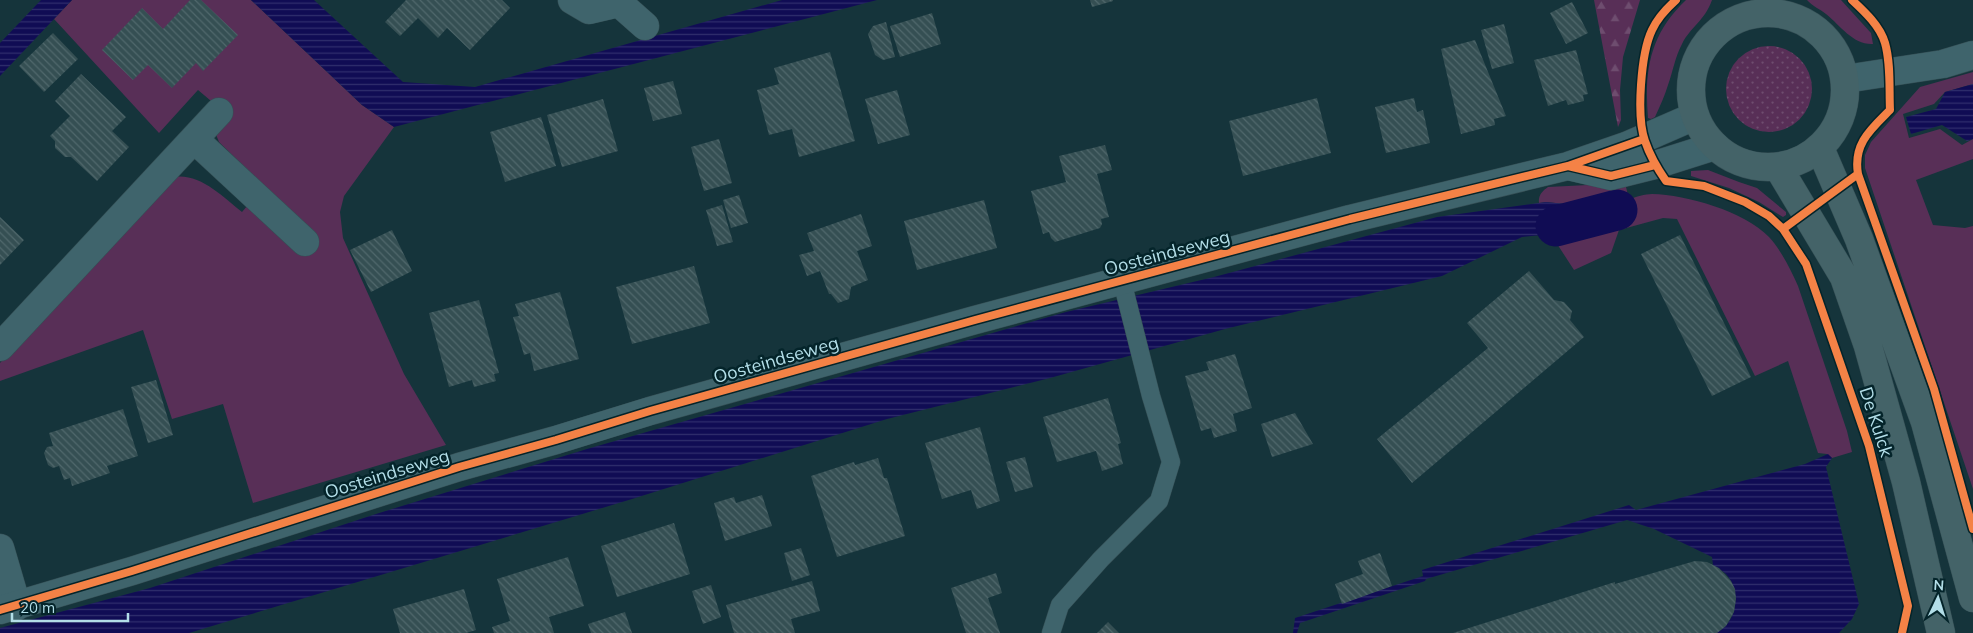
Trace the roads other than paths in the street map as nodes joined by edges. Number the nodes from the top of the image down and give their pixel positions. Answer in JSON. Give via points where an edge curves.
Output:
{"nodes":[{"id":1,"x":572,"y":0,"type":"edge"},
{"id":2,"x":1781,"y":7,"type":"edge"},
{"id":3,"x":1732,"y":10,"type":"edge"},
{"id":4,"x":646,"y":26,"type":"dead end"},
{"id":5,"x":1973,"y":55,"type":"edge"},
{"id":6,"x":1845,"y":79,"type":"junction"},
{"id":7,"x":219,"y":112,"type":"dead end"},
{"id":8,"x":1695,"y":116,"type":"junction"},
{"id":9,"x":194,"y":138,"type":"junction"},
{"id":10,"x":1715,"y":146,"type":"junction"},
{"id":11,"x":1820,"y":148,"type":"junction"},
{"id":12,"x":1568,"y":166,"type":"junction"},
{"id":13,"x":1778,"y":167,"type":"junction"},
{"id":14,"x":305,"y":242,"type":"dead end"},
{"id":15,"x":1123,"y":288,"type":"junction"},
{"id":16,"x":0,"y":347,"type":"edge"},
{"id":17,"x":0,"y":548,"type":"edge"},
{"id":18,"x":1973,"y":598,"type":"edge"},
{"id":19,"x":8,"y":608,"type":"edge"},
{"id":20,"x":1051,"y":633,"type":"edge"},
{"id":21,"x":1941,"y":633,"type":"edge"}],
"edges":[{"from":1,"to":4,"type":"street","via":[[589,10],[619,3]]},
{"from":2,"to":3,"type":"main road","via":[[1749,15]]},
{"from":2,"to":6,"type":"main road","via":[[1818,30],[1831,44]]},
{"from":3,"to":8,"type":"main road","via":[[1699,54],[1693,70],[1691,85]]},
{"from":5,"to":6,"type":"street","via":[[1942,64]]},
{"from":6,"to":11,"type":"main road","via":[[1844,109],[1830,137]]},
{"from":7,"to":9,"type":"street"},
{"from":8,"to":10,"type":"main road"},
{"from":8,"to":12,"type":"street","name":"Oosteindseweg","via":[[1626,146]]},
{"from":9,"to":14,"type":"street"},
{"from":9,"to":16,"type":"street"},
{"from":10,"to":12,"type":"street","name":"Oosteindseweg","via":[[1611,176]]},
{"from":10,"to":13,"type":"main road","via":[[1744,163]]},
{"from":11,"to":13,"type":"main road","via":[[1793,163]]},
{"from":11,"to":18,"type":"main road","via":[[1859,239],[1925,422]]},
{"from":12,"to":15,"type":"street","name":"Oosteindseweg","via":[[1350,219]]},
{"from":13,"to":21,"type":"main road","name":"De Kulck","via":[[1844,277],[1868,346],[1906,482]]},
{"from":15,"to":19,"type":"street","name":"Oosteindseweg","via":[[857,352],[459,467]]},
{"from":15,"to":20,"type":"lane","via":[[1171,462],[1159,501],[1060,605]]},
{"from":17,"to":19,"type":"street"}]}
